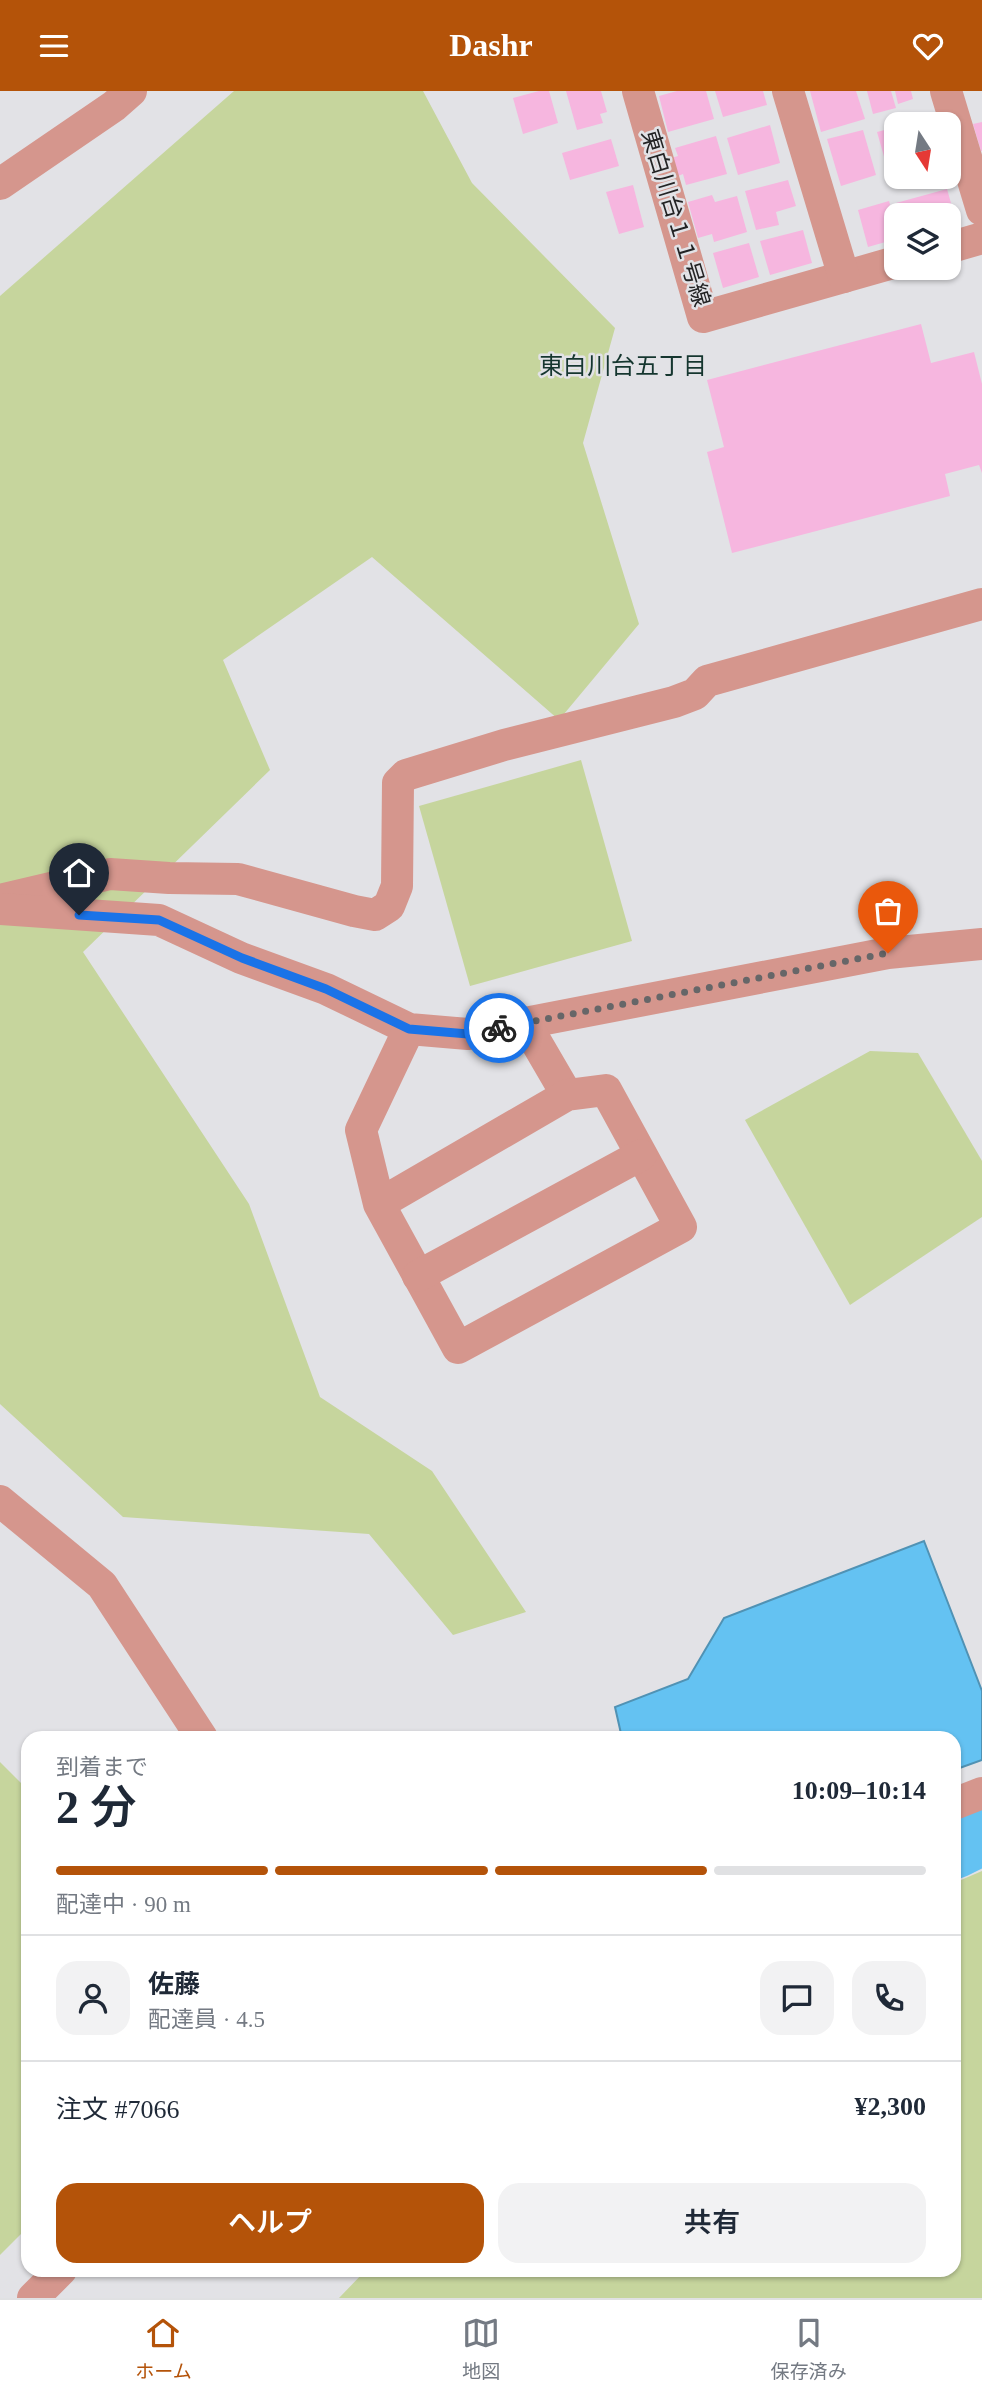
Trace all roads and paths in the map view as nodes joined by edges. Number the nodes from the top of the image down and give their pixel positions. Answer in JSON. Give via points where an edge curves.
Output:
{"nodes":[{"id":1,"x":639,"y":91,"type":"edge"},
{"id":2,"x":788,"y":91,"type":"edge"},
{"id":3,"x":946,"y":91,"type":"edge"},
{"id":4,"x":113,"y":96,"type":"edge"},
{"id":5,"x":0,"y":184,"type":"edge"},
{"id":6,"x":982,"y":210,"type":"edge"},
{"id":7,"x":982,"y":238,"type":"edge"},
{"id":8,"x":961,"y":244,"type":"edge"},
{"id":9,"x":884,"y":265,"type":"edge"},
{"id":10,"x":844,"y":277,"type":"junction"},
{"id":11,"x":982,"y":604,"type":"edge"},
{"id":12,"x":0,"y":900,"type":"edge"},
{"id":13,"x":0,"y":909,"type":"edge"},
{"id":14,"x":982,"y":944,"type":"edge"},
{"id":15,"x":525,"y":1023,"type":"junction"},
{"id":16,"x":409,"y":1029,"type":"junction"},
{"id":17,"x":567,"y":1095,"type":"junction"},
{"id":18,"x":641,"y":1155,"type":"junction"},
{"id":19,"x":379,"y":1204,"type":"junction"},
{"id":20,"x":418,"y":1276,"type":"junction"},
{"id":21,"x":0,"y":1501,"type":"edge"},
{"id":22,"x":197,"y":1731,"type":"edge"},
{"id":23,"x":982,"y":1793,"type":"edge"},
{"id":24,"x":961,"y":1801,"type":"edge"},
{"id":25,"x":54,"y":2277,"type":"edge"},
{"id":26,"x":33,"y":2298,"type":"edge"}],
"edges":[{"from":1,"to":10,"type":"street","name":"東白川台１１号線","via":[[703,317]]},
{"from":2,"to":10,"type":"street"},
{"from":3,"to":6,"type":"street"},
{"from":4,"to":5,"type":"street"},
{"from":7,"to":8,"type":"street"},
{"from":9,"to":10,"type":"street","name":"東白川台１１号線"},
{"from":11,"to":12,"type":"street","via":[[707,681],[695,694],[674,702],[406,775],[398,783],[397,886],[389,906],[375,915],[238,879],[110,874]]},
{"from":13,"to":16,"type":"street","via":[[159,920]]},
{"from":14,"to":15,"type":"street","via":[[888,953]]},
{"from":15,"to":16,"type":"street","via":[[468,1034]]},
{"from":15,"to":17,"type":"street"},
{"from":16,"to":19,"type":"street","via":[[361,1130]]},
{"from":17,"to":18,"type":"street","via":[[606,1090]]},
{"from":17,"to":19,"type":"street"},
{"from":18,"to":20,"type":"street"},
{"from":18,"to":20,"type":"street","via":[[681,1227],[458,1348]]},
{"from":19,"to":20,"type":"street"},
{"from":21,"to":22,"type":"street","via":[[102,1585]]},
{"from":23,"to":24,"type":"street"},
{"from":25,"to":26,"type":"street"}]}
